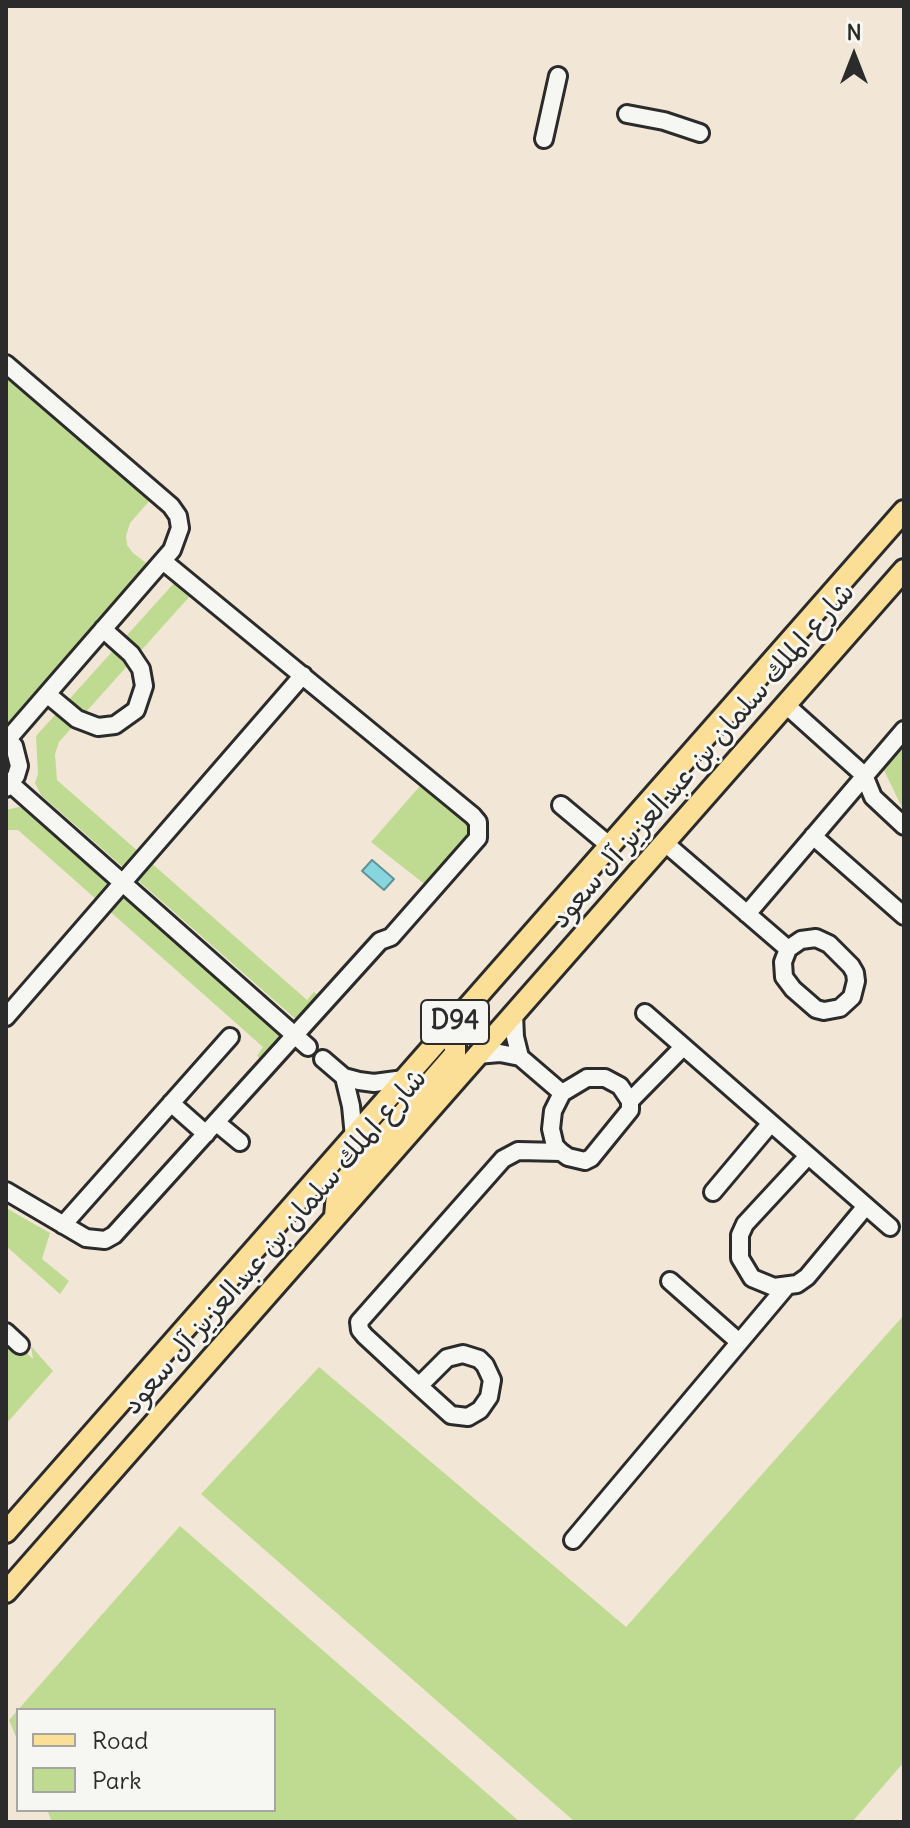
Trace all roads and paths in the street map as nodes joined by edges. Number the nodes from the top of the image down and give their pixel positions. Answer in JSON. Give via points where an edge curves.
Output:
{"nodes":[{"id":1,"x":558,"y":76,"type":"dead end"},
{"id":2,"x":627,"y":114,"type":"dead end"},
{"id":3,"x":700,"y":133,"type":"dead end"},
{"id":4,"x":544,"y":139,"type":"dead end"},
{"id":5,"x":6,"y":364,"type":"edge"},
{"id":6,"x":904,"y":511,"type":"edge"},
{"id":7,"x":163,"y":561,"type":"junction"},
{"id":8,"x":904,"y":570,"type":"edge"},
{"id":9,"x":103,"y":629,"type":"junction"},
{"id":10,"x":303,"y":675,"type":"junction"},
{"id":11,"x":47,"y":694,"type":"junction"},
{"id":12,"x":786,"y":705,"type":"junction"},
{"id":13,"x":904,"y":730,"type":"edge"},
{"id":14,"x":7,"y":738,"type":"edge"},
{"id":15,"x":864,"y":775,"type":"junction"},
{"id":16,"x":8,"y":786,"type":"edge"},
{"id":17,"x":561,"y":805,"type":"dead end"},
{"id":18,"x":904,"y":826,"type":"edge"},
{"id":19,"x":813,"y":836,"type":"junction"},
{"id":20,"x":665,"y":843,"type":"junction"},
{"id":21,"x":610,"y":846,"type":"junction"},
{"id":22,"x":122,"y":883,"type":"junction"},
{"id":23,"x":747,"y":914,"type":"junction"},
{"id":24,"x":904,"y":916,"type":"edge"},
{"id":25,"x":788,"y":949,"type":"junction"},
{"id":26,"x":645,"y":1013,"type":"dead end"},
{"id":27,"x":514,"y":1014,"type":"junction"},
{"id":28,"x":6,"y":1017,"type":"edge"},
{"id":29,"x":230,"y":1037,"type":"dead end"},
{"id":30,"x":439,"y":1039,"type":"junction"},
{"id":31,"x":302,"y":1042,"type":"junction"},
{"id":32,"x":683,"y":1047,"type":"junction"},
{"id":33,"x":477,"y":1055,"type":"junction"},
{"id":34,"x":520,"y":1057,"type":"junction"},
{"id":35,"x":323,"y":1059,"type":"dead end"},
{"id":36,"x":344,"y":1077,"type":"junction"},
{"id":37,"x":404,"y":1079,"type":"junction"},
{"id":38,"x":562,"y":1093,"type":"junction"},
{"id":39,"x":630,"y":1101,"type":"junction"},
{"id":40,"x":171,"y":1103,"type":"junction"},
{"id":41,"x":771,"y":1123,"type":"junction"},
{"id":42,"x":212,"y":1128,"type":"junction"},
{"id":43,"x":354,"y":1137,"type":"junction"},
{"id":44,"x":240,"y":1142,"type":"dead end"},
{"id":45,"x":561,"y":1152,"type":"junction"},
{"id":46,"x":808,"y":1156,"type":"junction"},
{"id":47,"x":6,"y":1191,"type":"edge"},
{"id":48,"x":713,"y":1192,"type":"dead end"},
{"id":49,"x":866,"y":1206,"type":"junction"},
{"id":50,"x":335,"y":1216,"type":"junction"},
{"id":51,"x":63,"y":1225,"type":"junction"},
{"id":52,"x":890,"y":1227,"type":"dead end"},
{"id":53,"x":670,"y":1281,"type":"dead end"},
{"id":54,"x":786,"y":1287,"type":"junction"},
{"id":55,"x":6,"y":1332,"type":"edge"},
{"id":56,"x":739,"y":1342,"type":"junction"},
{"id":57,"x":20,"y":1345,"type":"dead end"},
{"id":58,"x":419,"y":1386,"type":"junction"},
{"id":59,"x":10,"y":1524,"type":"edge"},
{"id":60,"x":573,"y":1540,"type":"dead end"},
{"id":61,"x":6,"y":1592,"type":"edge"}],
"edges":[{"from":1,"to":4,"type":"lane"},
{"from":2,"to":3,"type":"lane"},
{"from":5,"to":7,"type":"lane","via":[[171,506],[178,516],[178,539]]},
{"from":6,"to":21,"type":"main road","name":"شارع الملك سلمان بن عبدالعزيز آل سعود","number":"D94"},
{"from":7,"to":9,"type":"lane"},
{"from":7,"to":10,"type":"lane"},
{"from":8,"to":12,"type":"main road","name":"شارع الملك سلمان بن عبدالعزيز آل سعود","number":"D94"},
{"from":9,"to":11,"type":"lane"},
{"from":9,"to":11,"type":"lane","via":[[141,669],[144,686],[136,710],[115,725],[98,727],[77,719]]},
{"from":10,"to":22,"type":"lane"},
{"from":10,"to":31,"type":"lane","via":[[473,816],[479,830],[474,845],[391,937],[380,941]]},
{"from":11,"to":14,"type":"lane"},
{"from":12,"to":15,"type":"lane"},
{"from":12,"to":20,"type":"main road","name":"شارع الملك سلمان بن عبدالعزيز آل سعود","number":"D94"},
{"from":13,"to":15,"type":"lane"},
{"from":14,"to":16,"type":"lane","via":[[19,766]]},
{"from":15,"to":18,"type":"lane","via":[[880,806]]},
{"from":15,"to":19,"type":"lane"},
{"from":16,"to":22,"type":"lane"},
{"from":17,"to":21,"type":"lane"},
{"from":19,"to":23,"type":"lane"},
{"from":19,"to":24,"type":"lane"},
{"from":20,"to":23,"type":"lane"},
{"from":20,"to":27,"type":"main road","name":"شارع الملك سلمان بن عبدالعزيز آل سعود","number":"D94"},
{"from":21,"to":30,"type":"main road","name":"شارع الملك سلمان بن عبدالعزيز آل سعود","number":"D94"},
{"from":22,"to":28,"type":"lane"},
{"from":22,"to":31,"type":"lane"},
{"from":23,"to":25,"type":"lane"},
{"from":25,"to":25,"type":"lane","via":[[784,977],[809,1004],[832,1010],[852,997],[856,981],[851,966],[829,944],[816,938]]},
{"from":26,"to":32,"type":"lane"},
{"from":27,"to":33,"type":"main road","name":"شارع الملك سلمان بن عبدالعزيز آل سعود","number":"D94"},
{"from":27,"to":34,"type":"lane"},
{"from":29,"to":40,"type":"lane"},
{"from":30,"to":37,"type":"main road","name":"شارع الملك سلمان بن عبدالعزيز آل سعود","number":"D94"},
{"from":30,"to":50,"type":"main road","via":[[451,1038],[455,1054],[347,1178],[337,1195]]},
{"from":31,"to":42,"type":"lane"},
{"from":32,"to":39,"type":"lane"},
{"from":32,"to":41,"type":"lane"},
{"from":33,"to":34,"type":"lane"},
{"from":33,"to":50,"type":"main road","name":"شارع الملك سلمان بن عبدالعزيز آل سعود","number":"D94"},
{"from":34,"to":38,"type":"lane"},
{"from":35,"to":36,"type":"lane"},
{"from":36,"to":37,"type":"lane","via":[[374,1083]]},
{"from":36,"to":43,"type":"lane"},
{"from":37,"to":43,"type":"main road","name":"شارع الملك سلمان بن عبدالعزيز آل سعود","number":"D94"},
{"from":38,"to":39,"type":"lane","via":[[578,1081],[605,1078],[620,1086]]},
{"from":38,"to":45,"type":"lane","via":[[551,1129]]},
{"from":39,"to":45,"type":"lane","via":[[626,1118],[591,1158],[576,1160]]},
{"from":40,"to":42,"type":"lane"},
{"from":40,"to":51,"type":"lane"},
{"from":41,"to":46,"type":"lane"},
{"from":41,"to":48,"type":"lane"},
{"from":42,"to":44,"type":"lane"},
{"from":42,"to":51,"type":"lane","via":[[114,1235],[95,1241]]},
{"from":43,"to":59,"type":"main road","name":"شارع الملك سلمان بن عبدالعزيز آل سعود","number":"D94"},
{"from":45,"to":58,"type":"lane","via":[[518,1151],[503,1159],[359,1322],[365,1336]]},
{"from":46,"to":49,"type":"lane"},
{"from":46,"to":54,"type":"lane","via":[[740,1235],[745,1269],[762,1284]]},
{"from":47,"to":51,"type":"lane"},
{"from":49,"to":52,"type":"lane"},
{"from":49,"to":54,"type":"lane","via":[[807,1277]]},
{"from":50,"to":61,"type":"main road","name":"شارع الملك سلمان بن عبدالعزيز آل سعود","number":"D94"},
{"from":53,"to":56,"type":"lane"},
{"from":54,"to":56,"type":"lane"},
{"from":55,"to":57,"type":"lane"},
{"from":56,"to":60,"type":"lane"},
{"from":58,"to":58,"type":"lane","via":[[451,1415],[463,1418],[480,1410],[492,1380],[479,1359],[463,1354],[447,1358]]}]}
